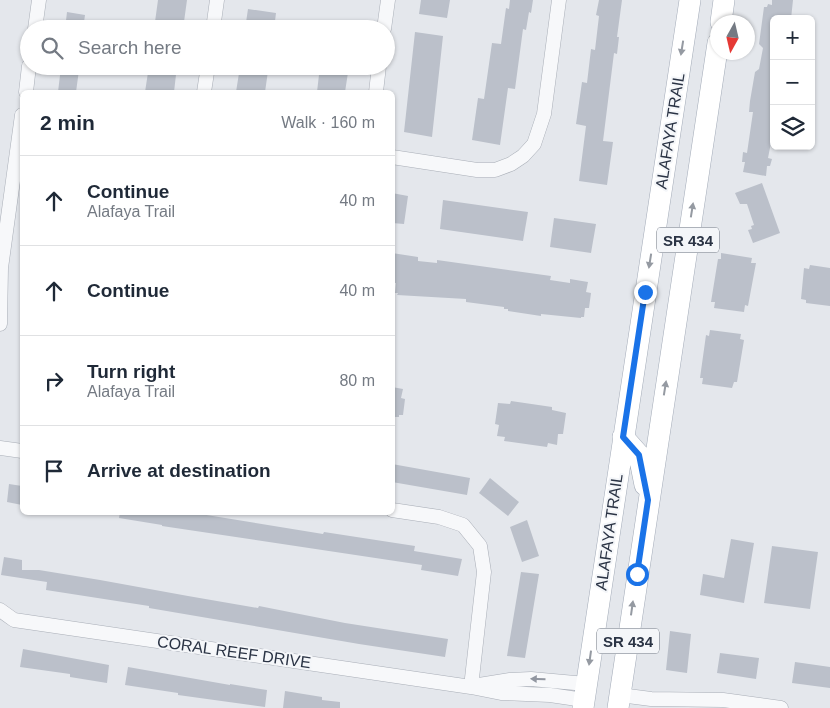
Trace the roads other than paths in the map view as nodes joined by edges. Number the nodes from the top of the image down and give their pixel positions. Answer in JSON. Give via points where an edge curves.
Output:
{"nodes":[{"id":1,"x":39,"y":0,"type":"edge"},
{"id":2,"x":217,"y":0,"type":"edge"},
{"id":3,"x":388,"y":0,"type":"edge"},
{"id":4,"x":559,"y":0,"type":"edge"},
{"id":5,"x":690,"y":0,"type":"edge"},
{"id":6,"x":724,"y":0,"type":"edge"},
{"id":7,"x":722,"y":15,"type":"edge"},
{"id":8,"x":36,"y":20,"type":"edge"},
{"id":9,"x":214,"y":20,"type":"edge"},
{"id":10,"x":385,"y":20,"type":"edge"},
{"id":11,"x":715,"y":60,"type":"edge"},
{"id":12,"x":28,"y":75,"type":"edge"},
{"id":13,"x":207,"y":75,"type":"edge"},
{"id":14,"x":378,"y":75,"type":"edge"},
{"id":15,"x":26,"y":90,"type":"edge"},
{"id":16,"x":204,"y":90,"type":"edge"},
{"id":17,"x":376,"y":90,"type":"edge"},
{"id":18,"x":20,"y":130,"type":"edge"},
{"id":19,"x":395,"y":157,"type":"edge"},
{"id":20,"x":0,"y":324,"type":"edge"},
{"id":21,"x":630,"y":390,"type":"junction"},
{"id":22,"x":658,"y":436,"type":"junction"},
{"id":23,"x":623,"y":437,"type":"junction"},
{"id":24,"x":0,"y":448,"type":"edge"},
{"id":25,"x":20,"y":451,"type":"edge"},
{"id":26,"x":648,"y":500,"type":"junction"},
{"id":27,"x":395,"y":510,"type":"edge"},
{"id":28,"x":0,"y":610,"type":"edge"},
{"id":29,"x":471,"y":687,"type":"junction"},
{"id":30,"x":584,"y":697,"type":"edge"},
{"id":31,"x":619,"y":701,"type":"edge"},
{"id":32,"x":780,"y":708,"type":"edge"}],
"edges":[{"from":1,"to":8,"type":"street"},
{"from":2,"to":9,"type":"street"},
{"from":3,"to":10,"type":"street"},
{"from":4,"to":19,"type":"street","via":[[544,114],[534,144],[523,156],[495,170]]},
{"from":5,"to":21,"type":"main road","name":"ALAFAYA TRAIL","number":"SR 434","one_way":true},
{"from":6,"to":7,"type":"main road"},
{"from":22,"to":11,"type":"main road","name":"ALAFAYA TRAIL","number":"SR 434","one_way":true},
{"from":12,"to":15,"type":"street"},
{"from":13,"to":16,"type":"street"},
{"from":14,"to":17,"type":"street"},
{"from":18,"to":20,"type":"street","via":[[1,268]]},
{"from":21,"to":22,"type":"main road","via":[[638,424]]},
{"from":21,"to":23,"type":"main road","name":"ALAFAYA TRAIL","number":"SR 434"},
{"from":22,"to":26,"type":"main road","name":"ALAFAYA TRAIL","number":"SR 434"},
{"from":23,"to":26,"type":"main road","via":[[639,455]]},
{"from":23,"to":30,"type":"main road","name":"ALAFAYA TRAIL","number":"SR 434","one_way":true},
{"from":24,"to":25,"type":"street"},
{"from":31,"to":26,"type":"main road","name":"ALAFAYA TRAIL","number":"SR 434","one_way":true},
{"from":27,"to":29,"type":"street","via":[[463,524],[480,546],[484,572]]},
{"from":28,"to":29,"type":"street","name":"CORAL REEF DRIVE","via":[[14,620]]},
{"from":29,"to":30,"type":"street","name":"CORAL REEF DRIVE","via":[[510,680],[550,680]]},
{"from":31,"to":32,"type":"street","via":[[723,700]]}]}
